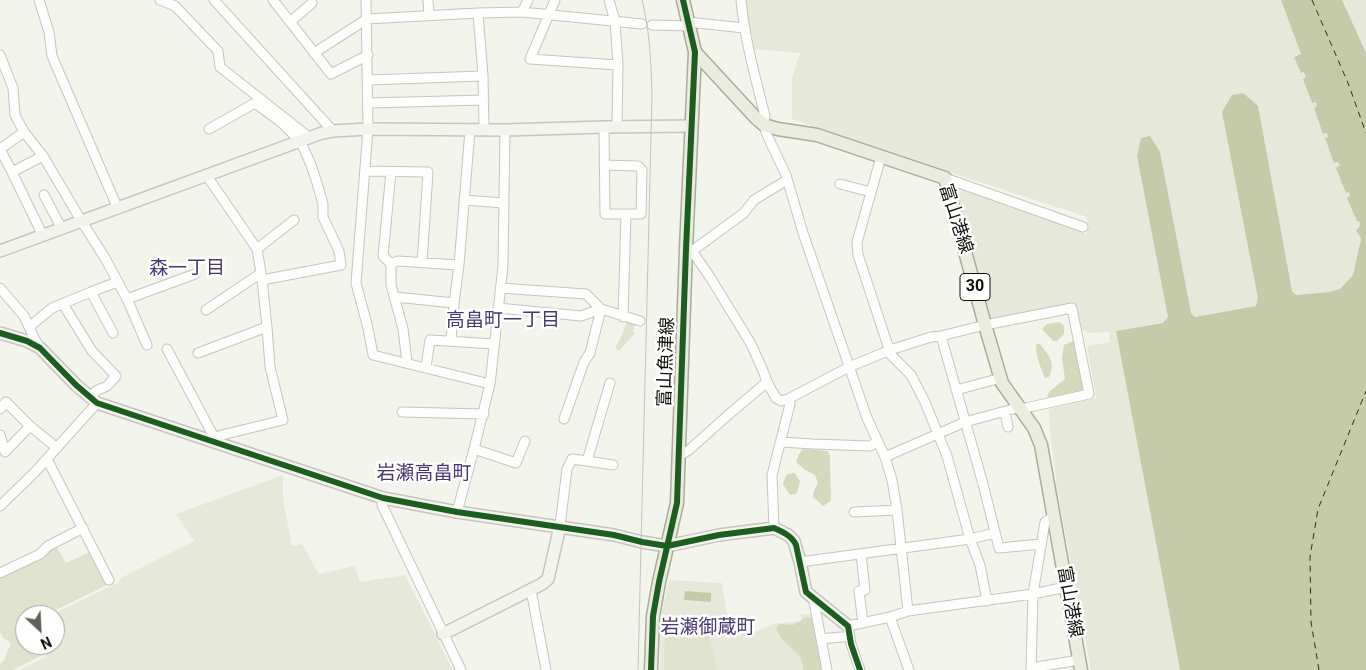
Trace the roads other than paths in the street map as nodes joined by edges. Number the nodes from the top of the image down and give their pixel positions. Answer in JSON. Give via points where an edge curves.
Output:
{"nodes":[{"id":1,"x":39,"y":0,"type":"edge"},
{"id":2,"x":160,"y":0,"type":"edge"},
{"id":3,"x":214,"y":0,"type":"edge"},
{"id":4,"x":273,"y":0,"type":"edge"},
{"id":5,"x":366,"y":0,"type":"edge"},
{"id":6,"x":428,"y":0,"type":"edge"},
{"id":7,"x":528,"y":0,"type":"edge"},
{"id":8,"x":555,"y":0,"type":"edge"},
{"id":9,"x":608,"y":0,"type":"edge"},
{"id":10,"x":683,"y":0,"type":"edge"},
{"id":11,"x":741,"y":0,"type":"edge"},
{"id":12,"x":312,"y":4,"type":"dead end"},
{"id":13,"x":522,"y":12,"type":"junction"},
{"id":14,"x":478,"y":13,"type":"junction"},
{"id":15,"x":429,"y":15,"type":"junction"},
{"id":16,"x":549,"y":15,"type":"junction"},
{"id":17,"x":367,"y":19,"type":"junction"},
{"id":18,"x":615,"y":21,"type":"junction"},
{"id":19,"x":290,"y":22,"type":"junction"},
{"id":20,"x":642,"y":24,"type":"dead end"},
{"id":21,"x":689,"y":24,"type":"junction"},
{"id":22,"x":652,"y":25,"type":"dead end"},
{"id":23,"x":744,"y":28,"type":"junction"},
{"id":24,"x":695,"y":52,"type":"junction"},
{"id":25,"x":314,"y":53,"type":"junction"},
{"id":26,"x":0,"y":55,"type":"edge"},
{"id":27,"x":368,"y":55,"type":"junction"},
{"id":28,"x":618,"y":65,"type":"junction"},
{"id":29,"x":483,"y":76,"type":"junction"},
{"id":30,"x":368,"y":80,"type":"junction"},
{"id":31,"x":484,"y":100,"type":"junction"},
{"id":32,"x":368,"y":103,"type":"junction"},
{"id":33,"x":764,"y":125,"type":"junction"},
{"id":34,"x":691,"y":126,"type":"junction"},
{"id":35,"x":604,"y":127,"type":"junction"},
{"id":36,"x":617,"y":127,"type":"junction"},
{"id":37,"x":209,"y":129,"type":"dead end"},
{"id":38,"x":368,"y":129,"type":"junction"},
{"id":39,"x":470,"y":130,"type":"junction"},
{"id":40,"x":484,"y":130,"type":"junction"},
{"id":41,"x":505,"y":130,"type":"junction"},
{"id":42,"x":333,"y":131,"type":"junction"},
{"id":43,"x":24,"y":132,"type":"junction"},
{"id":44,"x":306,"y":140,"type":"junction"},
{"id":45,"x":43,"y":156,"type":"junction"},
{"id":46,"x":881,"y":157,"type":"junction"},
{"id":47,"x":604,"y":165,"type":"junction"},
{"id":48,"x":365,"y":171,"type":"junction"},
{"id":49,"x":12,"y":172,"type":"junction"},
{"id":50,"x":391,"y":172,"type":"junction"},
{"id":51,"x":207,"y":176,"type":"junction"},
{"id":52,"x":945,"y":178,"type":"junction"},
{"id":53,"x":787,"y":180,"type":"junction"},
{"id":54,"x":840,"y":184,"type":"dead end"},
{"id":55,"x":871,"y":192,"type":"junction"},
{"id":56,"x":44,"y":195,"type":"dead end"},
{"id":57,"x":464,"y":200,"type":"junction"},
{"id":58,"x":503,"y":203,"type":"junction"},
{"id":59,"x":118,"y":209,"type":"junction"},
{"id":60,"x":626,"y":214,"type":"junction"},
{"id":61,"x":294,"y":220,"type":"dead end"},
{"id":62,"x":82,"y":222,"type":"junction"},
{"id":63,"x":1083,"y":227,"type":"dead end"},
{"id":64,"x":62,"y":229,"type":"junction"},
{"id":65,"x":43,"y":236,"type":"junction"},
{"id":66,"x":257,"y":249,"type":"junction"},
{"id":67,"x":689,"y":250,"type":"junction"},
{"id":68,"x":0,"y":251,"type":"edge"},
{"id":69,"x":422,"y":263,"type":"junction"},
{"id":70,"x":391,"y":264,"type":"junction"},
{"id":71,"x":458,"y":265,"type":"junction"},
{"id":72,"x":195,"y":274,"type":"dead end"},
{"id":73,"x":262,"y":277,"type":"junction"},
{"id":74,"x":117,"y":282,"type":"junction"},
{"id":75,"x":0,"y":288,"type":"edge"},
{"id":76,"x":500,"y":288,"type":"junction"},
{"id":77,"x":91,"y":292,"type":"junction"},
{"id":78,"x":395,"y":297,"type":"junction"},
{"id":79,"x":127,"y":299,"type":"junction"},
{"id":80,"x":63,"y":304,"type":"junction"},
{"id":81,"x":454,"y":304,"type":"junction"},
{"id":82,"x":498,"y":308,"type":"junction"},
{"id":83,"x":206,"y":310,"type":"dead end"},
{"id":84,"x":601,"y":310,"type":"junction"},
{"id":85,"x":623,"y":317,"type":"junction"},
{"id":86,"x":640,"y":321,"type":"dead end"},
{"id":87,"x":985,"y":325,"type":"junction"},
{"id":88,"x":29,"y":327,"type":"junction"},
{"id":89,"x":267,"y":328,"type":"junction"},
{"id":90,"x":0,"y":333,"type":"edge"},
{"id":91,"x":113,"y":333,"type":"dead end"},
{"id":92,"x":941,"y":336,"type":"junction"},
{"id":93,"x":451,"y":340,"type":"junction"},
{"id":94,"x":494,"y":344,"type":"junction"},
{"id":95,"x":148,"y":345,"type":"dead end"},
{"id":96,"x":40,"y":348,"type":"junction"},
{"id":97,"x":167,"y":349,"type":"dead end"},
{"id":98,"x":890,"y":350,"type":"junction"},
{"id":99,"x":198,"y":353,"type":"dead end"},
{"id":100,"x":407,"y":362,"type":"junction"},
{"id":101,"x":426,"y":367,"type":"junction"},
{"id":102,"x":849,"y":367,"type":"junction"},
{"id":103,"x":1001,"y":378,"type":"junction"},
{"id":104,"x":767,"y":382,"type":"junction"},
{"id":105,"x":610,"y":383,"type":"dead end"},
{"id":106,"x":490,"y":384,"type":"junction"},
{"id":107,"x":956,"y":390,"type":"junction"},
{"id":108,"x":788,"y":399,"type":"junction"},
{"id":109,"x":94,"y":400,"type":"junction"},
{"id":110,"x":2,"y":402,"type":"edge"},
{"id":111,"x":1021,"y":407,"type":"junction"},
{"id":112,"x":402,"y":412,"type":"dead end"},
{"id":113,"x":1004,"y":412,"type":"junction"},
{"id":114,"x":484,"y":414,"type":"junction"},
{"id":115,"x":564,"y":419,"type":"dead end"},
{"id":116,"x":965,"y":422,"type":"junction"},
{"id":117,"x":30,"y":426,"type":"junction"},
{"id":118,"x":1008,"y":427,"type":"dead end"},
{"id":119,"x":938,"y":434,"type":"junction"},
{"id":120,"x":0,"y":435,"type":"edge"},
{"id":121,"x":213,"y":439,"type":"junction"},
{"id":122,"x":524,"y":441,"type":"dead end"},
{"id":123,"x":781,"y":442,"type":"junction"},
{"id":124,"x":877,"y":442,"type":"junction"},
{"id":125,"x":56,"y":448,"type":"junction"},
{"id":126,"x":474,"y":450,"type":"junction"},
{"id":127,"x":679,"y":456,"type":"junction"},
{"id":128,"x":884,"y":457,"type":"junction"},
{"id":129,"x":47,"y":459,"type":"junction"},
{"id":130,"x":587,"y":461,"type":"junction"},
{"id":131,"x":613,"y":465,"type":"dead end"},
{"id":132,"x":383,"y":498,"type":"junction"},
{"id":133,"x":0,"y":506,"type":"edge"},
{"id":134,"x":897,"y":510,"type":"junction"},
{"id":135,"x":457,"y":512,"type":"junction"},
{"id":136,"x":854,"y":512,"type":"dead end"},
{"id":137,"x":1054,"y":516,"type":"junction"},
{"id":138,"x":560,"y":526,"type":"junction"},
{"id":139,"x":83,"y":528,"type":"junction"},
{"id":140,"x":774,"y":528,"type":"junction"},
{"id":141,"x":995,"y":533,"type":"junction"},
{"id":142,"x":970,"y":539,"type":"junction"},
{"id":143,"x":1041,"y":544,"type":"junction"},
{"id":144,"x":667,"y":546,"type":"junction"},
{"id":145,"x":901,"y":549,"type":"junction"},
{"id":146,"x":861,"y":554,"type":"junction"},
{"id":147,"x":800,"y":562,"type":"junction"},
{"id":148,"x":0,"y":573,"type":"edge"},
{"id":149,"x":109,"y":580,"type":"dead end"},
{"id":150,"x":1066,"y":587,"type":"junction"},
{"id":151,"x":531,"y":590,"type":"junction"},
{"id":152,"x":1034,"y":594,"type":"junction"},
{"id":153,"x":812,"y":598,"type":"junction"},
{"id":154,"x":987,"y":601,"type":"junction"},
{"id":155,"x":908,"y":611,"type":"junction"},
{"id":156,"x":890,"y":617,"type":"junction"},
{"id":157,"x":863,"y":623,"type":"junction"},
{"id":158,"x":849,"y":631,"type":"junction"},
{"id":159,"x":443,"y":634,"type":"junction"},
{"id":160,"x":821,"y":639,"type":"junction"},
{"id":161,"x":1080,"y":665,"type":"edge"},
{"id":162,"x":1031,"y":669,"type":"edge"},
{"id":163,"x":461,"y":670,"type":"edge"},
{"id":164,"x":546,"y":670,"type":"edge"},
{"id":165,"x":651,"y":670,"type":"edge"},
{"id":166,"x":827,"y":670,"type":"edge"},
{"id":167,"x":860,"y":670,"type":"edge"},
{"id":168,"x":909,"y":670,"type":"edge"}],
"edges":[{"from":1,"to":59,"type":"street","via":[[49,32],[52,56]]},
{"from":2,"to":44,"type":"street","via":[[175,6],[218,51],[220,67]]},
{"from":3,"to":42,"type":"street"},
{"from":4,"to":19,"type":"street"},
{"from":5,"to":17,"type":"street"},
{"from":6,"to":15,"type":"street"},
{"from":7,"to":13,"type":"street"},
{"from":8,"to":16,"type":"street"},
{"from":9,"to":18,"type":"street"},
{"from":10,"to":21,"type":"main road"},
{"from":11,"to":23,"type":"street"},
{"from":12,"to":19,"type":"street"},
{"from":13,"to":14,"type":"street"},
{"from":13,"to":16,"type":"street"},
{"from":14,"to":15,"type":"street"},
{"from":14,"to":29,"type":"street"},
{"from":15,"to":17,"type":"street"},
{"from":16,"to":18,"type":"street"},
{"from":16,"to":28,"type":"street","via":[[530,59]]},
{"from":17,"to":25,"type":"street"},
{"from":17,"to":27,"type":"street"},
{"from":18,"to":20,"type":"street"},
{"from":18,"to":28,"type":"street"},
{"from":19,"to":25,"type":"street"},
{"from":21,"to":22,"type":"street"},
{"from":21,"to":23,"type":"street"},
{"from":21,"to":24,"type":"main road"},
{"from":23,"to":33,"type":"street","via":[[765,116]]},
{"from":24,"to":33,"type":"main road"},
{"from":24,"to":34,"type":"main road","name":"富山魚津線"},
{"from":25,"to":27,"type":"street","via":[[331,74]]},
{"from":26,"to":43,"type":"street","via":[[13,88],[15,116]]},
{"from":27,"to":30,"type":"street"},
{"from":28,"to":36,"type":"street"},
{"from":29,"to":30,"type":"street"},
{"from":29,"to":31,"type":"street"},
{"from":30,"to":32,"type":"street"},
{"from":31,"to":32,"type":"street"},
{"from":31,"to":40,"type":"street"},
{"from":32,"to":38,"type":"street"},
{"from":33,"to":46,"type":"main road","name":"富山港線","via":[[817,135]]},
{"from":33,"to":53,"type":"street"},
{"from":34,"to":36,"type":"street"},
{"from":34,"to":67,"type":"main road","name":"富山魚津線"},
{"from":35,"to":36,"type":"street"},
{"from":35,"to":41,"type":"street"},
{"from":35,"to":47,"type":"street"},
{"from":37,"to":44,"type":"street","via":[[255,103]]},
{"from":38,"to":39,"type":"street"},
{"from":38,"to":42,"type":"street"},
{"from":38,"to":48,"type":"street"},
{"from":39,"to":40,"type":"street"},
{"from":39,"to":57,"type":"street"},
{"from":40,"to":41,"type":"street"},
{"from":41,"to":58,"type":"street"},
{"from":42,"to":44,"type":"street"},
{"from":43,"to":45,"type":"street"},
{"from":43,"to":49,"type":"street","via":[[0,149]]},
{"from":44,"to":51,"type":"street"},
{"from":44,"to":73,"type":"street","via":[[323,204],[323,217],[339,251],[341,265]]},
{"from":45,"to":49,"type":"street"},
{"from":45,"to":62,"type":"street"},
{"from":46,"to":52,"type":"main road","name":"富山港線"},
{"from":46,"to":55,"type":"street"},
{"from":47,"to":60,"type":"street","via":[[605,214]]},
{"from":47,"to":60,"type":"street","via":[[638,166],[642,170],[641,214]]},
{"from":48,"to":50,"type":"street"},
{"from":48,"to":100,"type":"street","via":[[356,283],[373,354]]},
{"from":49,"to":65,"type":"street"},
{"from":50,"to":69,"type":"street","via":[[428,172]]},
{"from":50,"to":70,"type":"street","via":[[383,256]]},
{"from":51,"to":59,"type":"street"},
{"from":51,"to":66,"type":"street"},
{"from":52,"to":63,"type":"street"},
{"from":52,"to":87,"type":"main road","name":"富山港線","number":"30"},
{"from":53,"to":67,"type":"street","via":[[754,200],[744,213]]},
{"from":53,"to":102,"type":"street"},
{"from":54,"to":55,"type":"street"},
{"from":55,"to":98,"type":"street","via":[[857,242],[858,254]]},
{"from":56,"to":64,"type":"street"},
{"from":57,"to":58,"type":"street"},
{"from":57,"to":71,"type":"street"},
{"from":58,"to":76,"type":"street"},
{"from":59,"to":62,"type":"street"},
{"from":60,"to":85,"type":"street"},
{"from":61,"to":66,"type":"street"},
{"from":62,"to":64,"type":"street"},
{"from":62,"to":74,"type":"street"},
{"from":64,"to":65,"type":"street"},
{"from":65,"to":68,"type":"street"},
{"from":66,"to":73,"type":"street"},
{"from":67,"to":104,"type":"street","via":[[710,277],[751,344]]},
{"from":67,"to":127,"type":"main road","name":"富山魚津線"},
{"from":69,"to":70,"type":"street","via":[[398,261]]},
{"from":69,"to":71,"type":"street"},
{"from":70,"to":78,"type":"street","via":[[391,285]]},
{"from":71,"to":81,"type":"street"},
{"from":72,"to":79,"type":"street"},
{"from":73,"to":83,"type":"street"},
{"from":73,"to":89,"type":"street"},
{"from":74,"to":77,"type":"street"},
{"from":74,"to":79,"type":"street"},
{"from":75,"to":88,"type":"street","via":[[24,316]]},
{"from":76,"to":82,"type":"street"},
{"from":76,"to":84,"type":"street","via":[[586,294]]},
{"from":77,"to":80,"type":"street"},
{"from":77,"to":91,"type":"street"},
{"from":78,"to":81,"type":"street"},
{"from":78,"to":100,"type":"street"},
{"from":79,"to":95,"type":"street"},
{"from":80,"to":88,"type":"street","via":[[52,308]]},
{"from":80,"to":109,"type":"street","via":[[92,351],[116,376],[107,386],[96,391]]},
{"from":81,"to":93,"type":"street"},
{"from":82,"to":84,"type":"street","via":[[581,316]]},
{"from":82,"to":94,"type":"street"},
{"from":84,"to":85,"type":"street"},
{"from":84,"to":115,"type":"street","via":[[590,353]]},
{"from":85,"to":86,"type":"street"},
{"from":87,"to":92,"type":"street"},
{"from":87,"to":103,"type":"main road","name":"富山港線","number":"30"},
{"from":87,"to":111,"type":"street","via":[[1072,308],[1089,394]]},
{"from":88,"to":96,"type":"street"},
{"from":89,"to":99,"type":"street"},
{"from":89,"to":121,"type":"street","via":[[270,367],[283,420]]},
{"from":90,"to":96,"type":"street"},
{"from":92,"to":98,"type":"street","via":[[931,336]]},
{"from":92,"to":107,"type":"street"},
{"from":93,"to":94,"type":"street"},
{"from":93,"to":101,"type":"street","via":[[430,340]]},
{"from":94,"to":106,"type":"street"},
{"from":96,"to":109,"type":"street"},
{"from":97,"to":121,"type":"street"},
{"from":98,"to":102,"type":"street"},
{"from":98,"to":119,"type":"street","via":[[911,375]]},
{"from":100,"to":101,"type":"street"},
{"from":101,"to":106,"type":"street"},
{"from":102,"to":108,"type":"street"},
{"from":102,"to":124,"type":"street"},
{"from":103,"to":107,"type":"street"},
{"from":103,"to":111,"type":"main road","name":"富山港線","number":"30"},
{"from":104,"to":108,"type":"street","via":[[776,398],[781,401]]},
{"from":104,"to":127,"type":"street"},
{"from":105,"to":130,"type":"street"},
{"from":106,"to":114,"type":"street"},
{"from":107,"to":116,"type":"street"},
{"from":108,"to":123,"type":"street","via":[[790,404]]},
{"from":109,"to":121,"type":"street"},
{"from":109,"to":125,"type":"street"},
{"from":110,"to":117,"type":"street"},
{"from":111,"to":113,"type":"street"},
{"from":111,"to":137,"type":"main road","name":"富山港線","number":"30","via":[[1041,445]]},
{"from":112,"to":114,"type":"street"},
{"from":113,"to":116,"type":"street"},
{"from":113,"to":118,"type":"street"},
{"from":114,"to":126,"type":"street"},
{"from":116,"to":119,"type":"street"},
{"from":116,"to":141,"type":"street"},
{"from":117,"to":120,"type":"street","via":[[5,452]]},
{"from":117,"to":125,"type":"street"},
{"from":119,"to":128,"type":"street"},
{"from":119,"to":142,"type":"street"},
{"from":121,"to":132,"type":"street"},
{"from":122,"to":126,"type":"street","via":[[516,463]]},
{"from":123,"to":124,"type":"street","via":[[870,446]]},
{"from":123,"to":140,"type":"street","via":[[772,475]]},
{"from":124,"to":128,"type":"street"},
{"from":125,"to":129,"type":"street"},
{"from":126,"to":135,"type":"street"},
{"from":127,"to":144,"type":"main road","name":"富山魚津線","via":[[677,503]]},
{"from":128,"to":134,"type":"street"},
{"from":129,"to":133,"type":"street"},
{"from":129,"to":139,"type":"street"},
{"from":130,"to":131,"type":"street"},
{"from":130,"to":138,"type":"street","via":[[572,459],[567,469]]},
{"from":132,"to":135,"type":"street"},
{"from":132,"to":159,"type":"street","via":[[382,505]]},
{"from":134,"to":136,"type":"street"},
{"from":134,"to":145,"type":"street"},
{"from":135,"to":138,"type":"street"},
{"from":137,"to":143,"type":"street","via":[[1044,522]]},
{"from":137,"to":150,"type":"main road","name":"富山港線","number":"30"},
{"from":138,"to":144,"type":"street"},
{"from":138,"to":151,"type":"street","via":[[548,579]]},
{"from":139,"to":148,"type":"street"},
{"from":139,"to":149,"type":"street"},
{"from":140,"to":144,"type":"street"},
{"from":140,"to":147,"type":"street","via":[[794,541]]},
{"from":141,"to":142,"type":"street"},
{"from":141,"to":143,"type":"street","via":[[999,548]]},
{"from":142,"to":145,"type":"street"},
{"from":142,"to":154,"type":"street","via":[[980,565]]},
{"from":143,"to":152,"type":"street"},
{"from":144,"to":165,"type":"main road","name":"富山魚津線","via":[[653,616]]},
{"from":145,"to":146,"type":"street"},
{"from":145,"to":155,"type":"street"},
{"from":146,"to":147,"type":"street"},
{"from":146,"to":157,"type":"street","via":[[865,590],[859,591]]},
{"from":147,"to":153,"type":"street","via":[[804,587]]},
{"from":150,"to":152,"type":"street"},
{"from":150,"to":161,"type":"main road","name":"富山港線","number":"30"},
{"from":151,"to":159,"type":"street"},
{"from":151,"to":164,"type":"street"},
{"from":152,"to":154,"type":"street"},
{"from":152,"to":162,"type":"street"},
{"from":153,"to":158,"type":"street"},
{"from":153,"to":160,"type":"street"},
{"from":154,"to":155,"type":"street"},
{"from":155,"to":156,"type":"street"},
{"from":156,"to":157,"type":"street"},
{"from":156,"to":168,"type":"street"},
{"from":157,"to":158,"type":"street"},
{"from":158,"to":160,"type":"street"},
{"from":158,"to":167,"type":"street"},
{"from":159,"to":163,"type":"street"},
{"from":160,"to":166,"type":"street"},
{"from":161,"to":162,"type":"street"}]}
